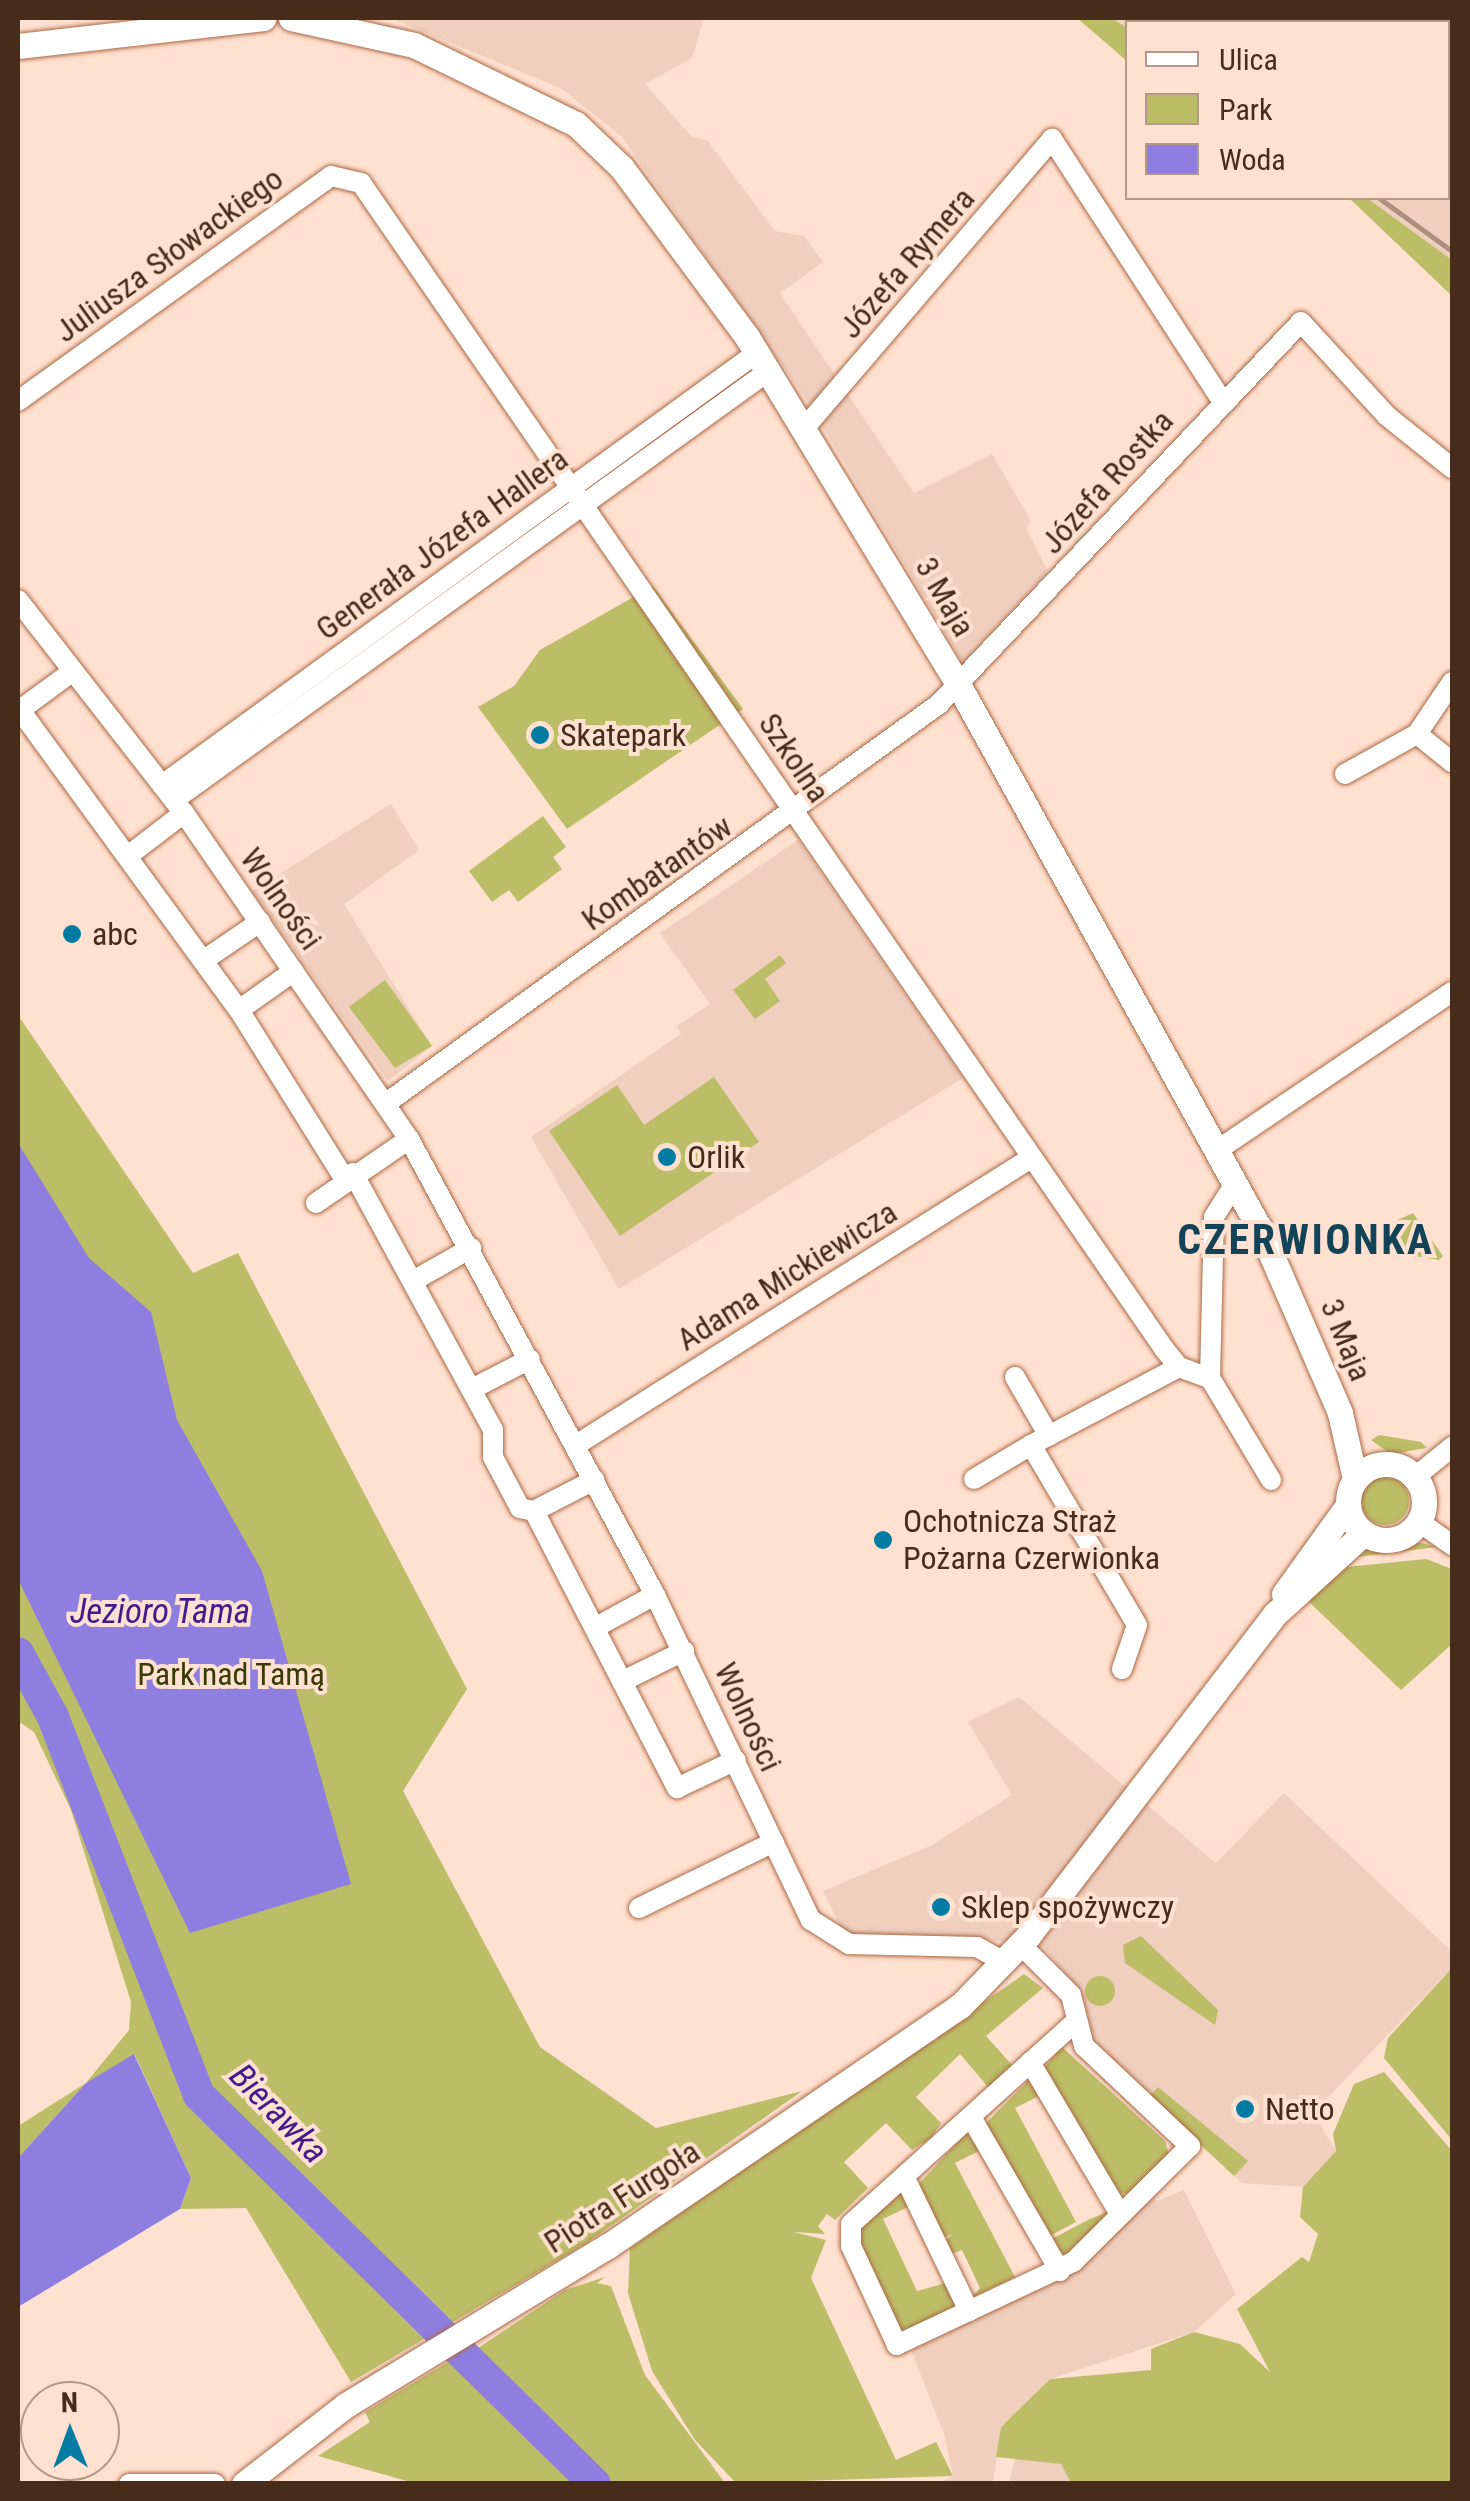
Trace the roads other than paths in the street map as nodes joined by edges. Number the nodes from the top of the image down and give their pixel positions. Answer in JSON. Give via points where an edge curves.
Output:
{"nodes":[{"id":1,"x":263,"y":18,"type":"edge"},
{"id":2,"x":291,"y":18,"type":"edge"},
{"id":3,"x":348,"y":18,"type":"edge"},
{"id":4,"x":197,"y":21,"type":"edge"},
{"id":5,"x":377,"y":32,"type":"junction"},
{"id":6,"x":18,"y":46,"type":"edge"},
{"id":7,"x":361,"y":183,"type":"joint"},
{"id":8,"x":764,"y":362,"type":"junction"},
{"id":9,"x":18,"y":401,"type":"edge"},
{"id":10,"x":1222,"y":401,"type":"junction"},
{"id":11,"x":807,"y":425,"type":"junction"},
{"id":12,"x":1452,"y":468,"type":"edge"},
{"id":13,"x":575,"y":498,"type":"junction"},
{"id":14,"x":18,"y":600,"type":"edge"},
{"id":15,"x":73,"y":671,"type":"junction"},
{"id":16,"x":1452,"y":682,"type":"edge"},
{"id":17,"x":959,"y":686,"type":"junction"},
{"id":18,"x":1417,"y":734,"type":"junction"},
{"id":19,"x":1452,"y":762,"type":"edge"},
{"id":20,"x":1345,"y":774,"type":"dead end"},
{"id":21,"x":174,"y":799,"type":"junction"},
{"id":22,"x":793,"y":810,"type":"junction"},
{"id":23,"x":129,"y":855,"type":"junction"},
{"id":24,"x":260,"y":922,"type":"junction"},
{"id":25,"x":204,"y":960,"type":"junction"},
{"id":26,"x":294,"y":971,"type":"junction"},
{"id":27,"x":1452,"y":992,"type":"edge"},
{"id":28,"x":240,"y":1010,"type":"junction"},
{"id":29,"x":386,"y":1104,"type":"junction"},
{"id":30,"x":408,"y":1139,"type":"junction"},
{"id":31,"x":1216,"y":1151,"type":"junction"},
{"id":32,"x":1031,"y":1158,"type":"junction"},
{"id":33,"x":349,"y":1176,"type":"junction"},
{"id":34,"x":1234,"y":1185,"type":"junction"},
{"id":35,"x":316,"y":1203,"type":"dead end"},
{"id":36,"x":471,"y":1248,"type":"junction"},
{"id":37,"x":413,"y":1281,"type":"junction"},
{"id":38,"x":530,"y":1360,"type":"junction"},
{"id":39,"x":1179,"y":1367,"type":"junction"},
{"id":40,"x":1015,"y":1377,"type":"dead end"},
{"id":41,"x":1210,"y":1378,"type":"junction"},
{"id":42,"x":472,"y":1389,"type":"junction"},
{"id":43,"x":1340,"y":1413,"type":"junction"},
{"id":44,"x":1040,"y":1440,"type":"junction"},
{"id":45,"x":576,"y":1445,"type":"junction"},
{"id":46,"x":1452,"y":1447,"type":"edge"},
{"id":47,"x":1386,"y":1463,"type":"junction"},
{"id":48,"x":1415,"y":1477,"type":"junction"},
{"id":49,"x":974,"y":1479,"type":"dead end"},
{"id":50,"x":1355,"y":1479,"type":"junction"},
{"id":51,"x":594,"y":1480,"type":"junction"},
{"id":52,"x":1271,"y":1480,"type":"dead end"},
{"id":53,"x":1348,"y":1505,"type":"junction"},
{"id":54,"x":534,"y":1511,"type":"junction"},
{"id":55,"x":1418,"y":1522,"type":"junction"},
{"id":56,"x":1364,"y":1533,"type":"junction"},
{"id":57,"x":1452,"y":1545,"type":"edge"},
{"id":58,"x":655,"y":1595,"type":"junction"},
{"id":59,"x":1275,"y":1614,"type":"junction"},
{"id":60,"x":596,"y":1627,"type":"junction"},
{"id":61,"x":684,"y":1651,"type":"junction"},
{"id":62,"x":1122,"y":1669,"type":"dead end"},
{"id":63,"x":625,"y":1680,"type":"junction"},
{"id":64,"x":736,"y":1760,"type":"junction"},
{"id":65,"x":774,"y":1842,"type":"junction"},
{"id":66,"x":640,"y":1908,"type":"dead end"},
{"id":67,"x":1012,"y":1953,"type":"junction"},
{"id":68,"x":1073,"y":2024,"type":"junction"},
{"id":69,"x":1030,"y":2062,"type":"junction"},
{"id":70,"x":971,"y":2118,"type":"junction"},
{"id":71,"x":905,"y":2178,"type":"junction"},
{"id":72,"x":1120,"y":2214,"type":"junction"},
{"id":73,"x":1060,"y":2271,"type":"junction"},
{"id":74,"x":969,"y":2311,"type":"junction"},
{"id":75,"x":129,"y":2484,"type":"edge"},
{"id":76,"x":215,"y":2484,"type":"edge"},
{"id":77,"x":244,"y":2484,"type":"edge"}],
"edges":[{"from":1,"to":4,"type":"main road"},
{"from":2,"to":5,"type":"main road","name":"3 Maja"},
{"from":3,"to":5,"type":"street"},
{"from":4,"to":6,"type":"main road"},
{"from":5,"to":8,"type":"main road","name":"3 Maja","via":[[534,97],[592,137]]},
{"from":7,"to":9,"type":"street","name":"Juliusza Słowackiego","via":[[331,176]]},
{"from":7,"to":13,"type":"street","name":"Szkolna"},
{"from":8,"to":11,"type":"main road","name":"3 Maja"},
{"from":8,"to":13,"type":"street","name":"Generała Józefa Hallera"},
{"from":10,"to":11,"type":"street","name":"Józefa Rymera","via":[[1052,139]]},
{"from":10,"to":12,"type":"street","name":"Józefa Rostka","via":[[1301,322],[1386,416]]},
{"from":10,"to":17,"type":"street","name":"Józefa Rostka"},
{"from":11,"to":17,"type":"main road","name":"3 Maja"},
{"from":13,"to":21,"type":"street","name":"Generała Józefa Hallera"},
{"from":13,"to":22,"type":"street","name":"Szkolna"},
{"from":14,"to":15,"type":"street","name":"Wolności"},
{"from":15,"to":21,"type":"street","name":"Wolności"},
{"from":15,"to":23,"type":"street","via":[[20,710]]},
{"from":16,"to":18,"type":"street"},
{"from":17,"to":22,"type":"street","name":"Kombatantów"},
{"from":17,"to":31,"type":"main road","name":"3 Maja"},
{"from":18,"to":19,"type":"street"},
{"from":18,"to":20,"type":"street"},
{"from":21,"to":23,"type":"street","name":"Generała Józefa Hallera"},
{"from":21,"to":24,"type":"street","name":"Wolności"},
{"from":22,"to":29,"type":"street","name":"Kombatantów"},
{"from":22,"to":32,"type":"street","name":"Szkolna"},
{"from":23,"to":25,"type":"street"},
{"from":24,"to":25,"type":"street"},
{"from":24,"to":26,"type":"street","name":"Wolności"},
{"from":25,"to":28,"type":"street"},
{"from":26,"to":28,"type":"street"},
{"from":26,"to":29,"type":"street","name":"Wolności"},
{"from":27,"to":31,"type":"street"},
{"from":28,"to":33,"type":"street"},
{"from":29,"to":30,"type":"street","name":"Wolności"},
{"from":30,"to":33,"type":"street"},
{"from":30,"to":36,"type":"street","name":"Wolności"},
{"from":31,"to":34,"type":"main road","name":"3 Maja"},
{"from":32,"to":39,"type":"street","name":"Szkolna"},
{"from":32,"to":45,"type":"street","name":"Adama Mickiewicza"},
{"from":33,"to":35,"type":"street"},
{"from":33,"to":37,"type":"street"},
{"from":34,"to":41,"type":"street","via":[[1214,1217]]},
{"from":34,"to":43,"type":"main road","name":"3 Maja","via":[[1286,1280]]},
{"from":36,"to":37,"type":"street"},
{"from":36,"to":38,"type":"street","name":"Wolności"},
{"from":37,"to":42,"type":"street"},
{"from":38,"to":42,"type":"street"},
{"from":38,"to":45,"type":"street","name":"Wolności"},
{"from":39,"to":41,"type":"street"},
{"from":39,"to":44,"type":"street","via":[[1084,1423]]},
{"from":40,"to":44,"type":"street"},
{"from":41,"to":52,"type":"street"},
{"from":42,"to":54,"type":"street","via":[[493,1430],[493,1456],[520,1508]]},
{"from":43,"to":47,"type":"main road","name":"3 Maja"},
{"from":43,"to":50,"type":"main road","name":"3 Maja"},
{"from":44,"to":49,"type":"street"},
{"from":44,"to":62,"type":"street","via":[[1137,1625]]},
{"from":45,"to":51,"type":"street","name":"Wolności"},
{"from":46,"to":48,"type":"street"},
{"from":47,"to":48,"type":"main road"},
{"from":47,"to":50,"type":"main road"},
{"from":48,"to":55,"type":"main road","via":[[1424,1499]]},
{"from":50,"to":53,"type":"main road"},
{"from":51,"to":54,"type":"street"},
{"from":51,"to":58,"type":"street","name":"Wolności"},
{"from":53,"to":56,"type":"main road"},
{"from":53,"to":59,"type":"main road","name":"Piotra Furgoła","via":[[1303,1558]]},
{"from":54,"to":60,"type":"street"},
{"from":55,"to":56,"type":"main road","via":[[1394,1539]]},
{"from":55,"to":57,"type":"street"},
{"from":56,"to":59,"type":"main road","name":"Piotra Furgoła"},
{"from":58,"to":60,"type":"street"},
{"from":58,"to":61,"type":"street","name":"Wolności"},
{"from":59,"to":67,"type":"main road","name":"Piotra Furgoła"},
{"from":60,"to":63,"type":"street"},
{"from":61,"to":63,"type":"street"},
{"from":61,"to":64,"type":"street","name":"Wolności"},
{"from":63,"to":64,"type":"street","via":[[677,1788]]},
{"from":64,"to":65,"type":"street","name":"Wolności"},
{"from":65,"to":66,"type":"street"},
{"from":65,"to":67,"type":"street","name":"Wolności","via":[[811,1920],[832,1938]]},
{"from":67,"to":68,"type":"street","via":[[1071,1995]]},
{"from":67,"to":77,"type":"main road","name":"Piotra Furgoła","via":[[915,2040]]},
{"from":68,"to":69,"type":"street"},
{"from":68,"to":72,"type":"street","via":[[1090,2053],[1190,2146]]},
{"from":69,"to":70,"type":"street"},
{"from":69,"to":72,"type":"street"},
{"from":70,"to":71,"type":"street"},
{"from":70,"to":73,"type":"street"},
{"from":71,"to":74,"type":"street"},
{"from":71,"to":74,"type":"street","via":[[852,2224],[856,2258],[897,2344]]},
{"from":72,"to":73,"type":"street"},
{"from":73,"to":74,"type":"street"},
{"from":75,"to":76,"type":"street"}]}
